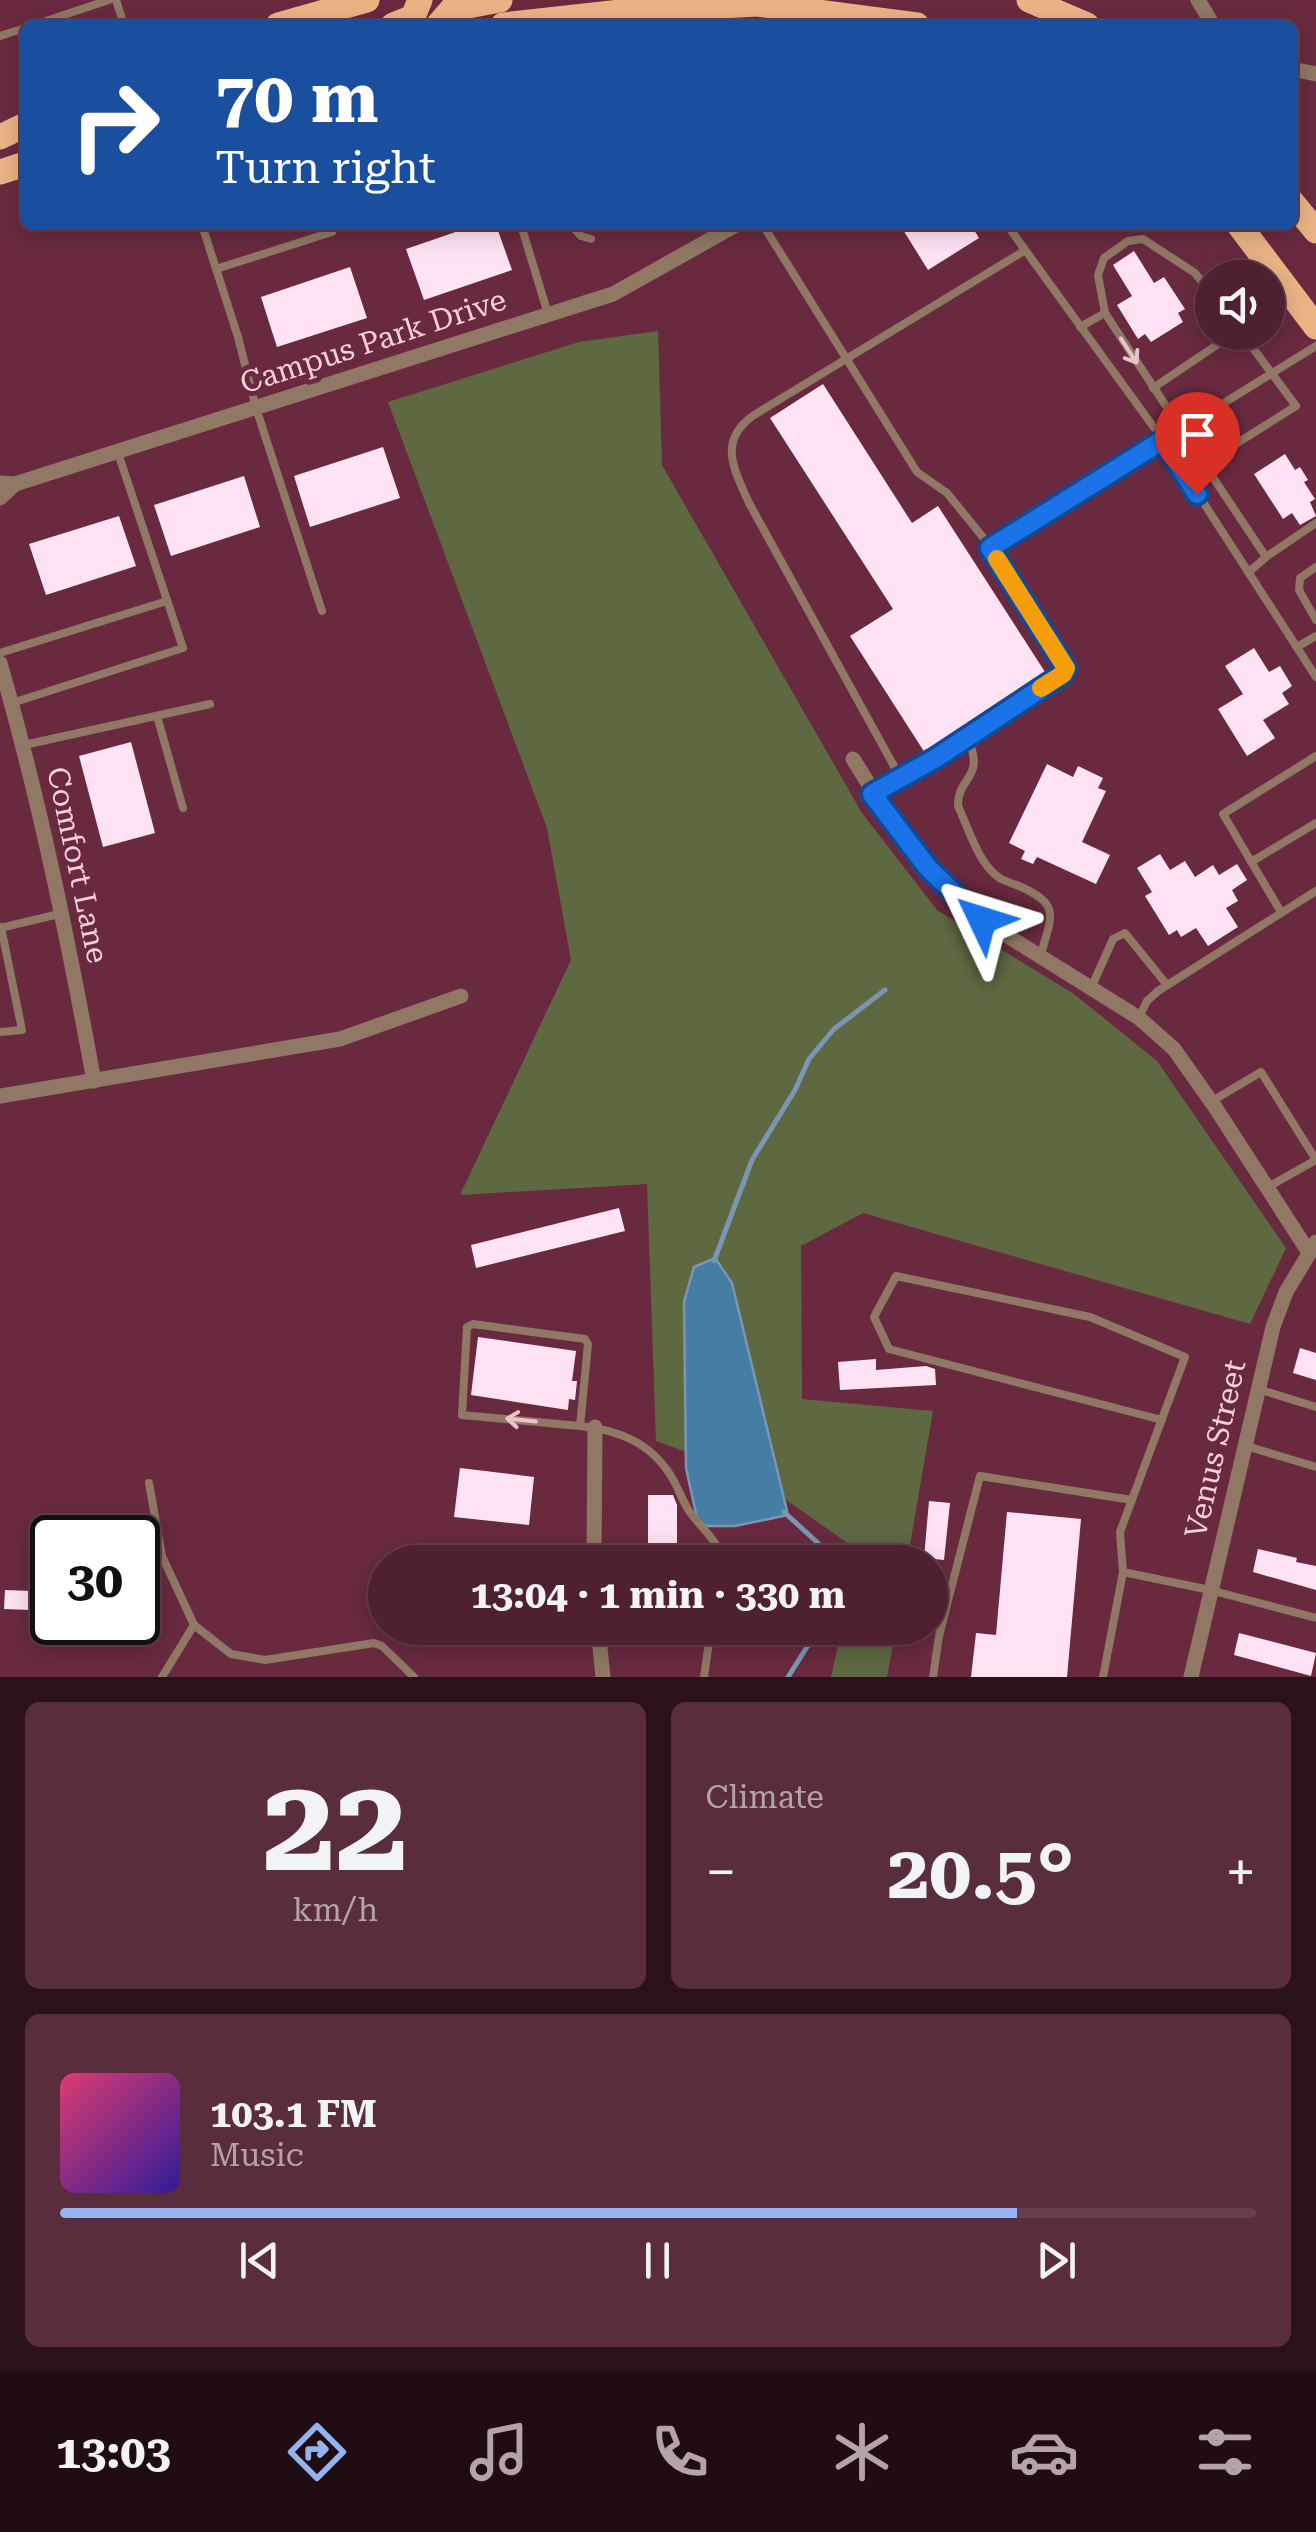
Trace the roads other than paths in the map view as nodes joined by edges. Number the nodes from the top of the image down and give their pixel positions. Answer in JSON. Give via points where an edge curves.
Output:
{"nodes":[{"id":1,"x":112,"y":0,"type":"edge"},
{"id":2,"x":367,"y":0,"type":"edge"},
{"id":3,"x":420,"y":0,"type":"edge"},
{"id":4,"x":500,"y":0,"type":"edge"},
{"id":5,"x":1029,"y":0,"type":"edge"},
{"id":6,"x":50,"y":20,"type":"edge"},
{"id":7,"x":296,"y":20,"type":"edge"},
{"id":8,"x":406,"y":20,"type":"edge"},
{"id":9,"x":442,"y":20,"type":"edge"},
{"id":10,"x":545,"y":20,"type":"edge"},
{"id":11,"x":868,"y":20,"type":"edge"},
{"id":12,"x":1075,"y":20,"type":"edge"},
{"id":13,"x":1298,"y":209,"type":"edge"},
{"id":14,"x":204,"y":230,"type":"edge"},
{"id":15,"x":331,"y":230,"type":"edge"},
{"id":16,"x":523,"y":230,"type":"edge"},
{"id":17,"x":576,"y":230,"type":"edge"},
{"id":18,"x":727,"y":230,"type":"edge"},
{"id":19,"x":765,"y":230,"type":"edge"},
{"id":20,"x":1011,"y":230,"type":"edge"},
{"id":21,"x":1243,"y":230,"type":"edge"},
{"id":22,"x":1316,"y":231,"type":"edge"},
{"id":23,"x":590,"y":239,"type":"dead end"},
{"id":24,"x":1024,"y":251,"type":"junction"},
{"id":25,"x":216,"y":269,"type":"junction"},
{"id":26,"x":1195,"y":273,"type":"edge"},
{"id":27,"x":1105,"y":313,"type":"junction"},
{"id":28,"x":548,"y":314,"type":"junction"},
{"id":29,"x":1080,"y":328,"type":"junction"},
{"id":30,"x":1316,"y":328,"type":"edge"},
{"id":31,"x":1316,"y":346,"type":"edge"},
{"id":32,"x":1211,"y":350,"type":"edge"},
{"id":33,"x":1252,"y":350,"type":"edge"},
{"id":34,"x":846,"y":359,"type":"junction"},
{"id":35,"x":1271,"y":374,"type":"junction"},
{"id":36,"x":1153,"y":388,"type":"junction"},
{"id":37,"x":256,"y":408,"type":"junction"},
{"id":38,"x":1180,"y":429,"type":"junction"},
{"id":39,"x":1163,"y":440,"type":"junction"},
{"id":40,"x":118,"y":452,"type":"junction"},
{"id":41,"x":1204,"y":464,"type":"junction"},
{"id":42,"x":8,"y":484,"type":"edge"},
{"id":43,"x":0,"y":498,"type":"edge"},
{"id":44,"x":1316,"y":523,"type":"edge"},
{"id":45,"x":990,"y":548,"type":"junction"},
{"id":46,"x":1266,"y":557,"type":"junction"},
{"id":47,"x":1316,"y":568,"type":"edge"},
{"id":48,"x":1249,"y":572,"type":"junction"},
{"id":49,"x":167,"y":601,"type":"junction"},
{"id":50,"x":322,"y":611,"type":"dead end"},
{"id":51,"x":1316,"y":620,"type":"edge"},
{"id":52,"x":1316,"y":636,"type":"edge"},
{"id":53,"x":1297,"y":648,"type":"junction"},
{"id":54,"x":0,"y":653,"type":"edge"},
{"id":55,"x":0,"y":663,"type":"edge"},
{"id":56,"x":1316,"y":677,"type":"edge"},
{"id":57,"x":12,"y":703,"type":"junction"},
{"id":58,"x":210,"y":704,"type":"dead end"},
{"id":59,"x":158,"y":716,"type":"junction"},
{"id":60,"x":967,"y":737,"type":"junction"},
{"id":61,"x":24,"y":745,"type":"junction"},
{"id":62,"x":1316,"y":756,"type":"edge"},
{"id":63,"x":852,"y":759,"type":"dead end"},
{"id":64,"x":900,"y":776,"type":"junction"},
{"id":65,"x":872,"y":794,"type":"junction"},
{"id":66,"x":183,"y":808,"type":"dead end"},
{"id":67,"x":1316,"y":823,"type":"edge"},
{"id":68,"x":1251,"y":862,"type":"junction"},
{"id":69,"x":1316,"y":891,"type":"edge"},
{"id":70,"x":1282,"y":912,"type":"junction"},
{"id":71,"x":63,"y":913,"type":"junction"},
{"id":72,"x":0,"y":927,"type":"edge"},
{"id":73,"x":1041,"y":956,"type":"junction"},
{"id":74,"x":1092,"y":986,"type":"junction"},
{"id":75,"x":1168,"y":986,"type":"junction"},
{"id":76,"x":461,"y":996,"type":"dead end"},
{"id":77,"x":1139,"y":1018,"type":"junction"},
{"id":78,"x":0,"y":1032,"type":"edge"},
{"id":79,"x":94,"y":1081,"type":"junction"},
{"id":80,"x":0,"y":1096,"type":"edge"},
{"id":81,"x":1212,"y":1102,"type":"junction"},
{"id":82,"x":1316,"y":1160,"type":"edge"},
{"id":83,"x":1268,"y":1188,"type":"junction"},
{"id":84,"x":1312,"y":1246,"type":"edge"},
{"id":85,"x":1258,"y":1389,"type":"junction"},
{"id":86,"x":1316,"y":1407,"type":"edge"},
{"id":87,"x":1162,"y":1420,"type":"junction"},
{"id":88,"x":587,"y":1427,"type":"junction"},
{"id":89,"x":1244,"y":1445,"type":"junction"},
{"id":90,"x":1316,"y":1466,"type":"edge"},
{"id":91,"x":150,"y":1483,"type":"dead end"},
{"id":92,"x":1132,"y":1500,"type":"junction"},
{"id":93,"x":593,"y":1545,"type":"edge"},
{"id":94,"x":717,"y":1545,"type":"edge"},
{"id":95,"x":1123,"y":1572,"type":"junction"},
{"id":96,"x":1210,"y":1590,"type":"junction"},
{"id":97,"x":1316,"y":1618,"type":"edge"},
{"id":98,"x":194,"y":1624,"type":"junction"},
{"id":99,"x":600,"y":1645,"type":"edge"},
{"id":100,"x":709,"y":1645,"type":"edge"},
{"id":101,"x":162,"y":1677,"type":"edge"},
{"id":102,"x":414,"y":1677,"type":"edge"},
{"id":103,"x":603,"y":1677,"type":"edge"},
{"id":104,"x":704,"y":1677,"type":"edge"},
{"id":105,"x":934,"y":1677,"type":"edge"},
{"id":106,"x":1102,"y":1677,"type":"edge"},
{"id":107,"x":1191,"y":1677,"type":"edge"}],
"edges":[{"from":1,"to":6,"type":"lane"},
{"from":2,"to":7,"type":"highway"},
{"from":3,"to":8,"type":"highway"},
{"from":4,"to":9,"type":"highway","via":[[452,9]]},
{"from":5,"to":12,"type":"highway"},
{"from":10,"to":11,"type":"highway","via":[[758,4]]},
{"from":13,"to":22,"type":"highway"},
{"from":14,"to":25,"type":"lane"},
{"from":15,"to":25,"type":"lane"},
{"from":16,"to":28,"type":"lane"},
{"from":17,"to":23,"type":"lane"},
{"from":18,"to":28,"type":"street","name":"Campus Park Drive","via":[[612,294]]},
{"from":19,"to":34,"type":"lane"},
{"from":20,"to":24,"type":"lane"},
{"from":21,"to":30,"type":"highway"},
{"from":24,"to":29,"type":"lane"},
{"from":24,"to":34,"type":"lane"},
{"from":25,"to":37,"type":"lane"},
{"from":26,"to":27,"type":"lane","via":[[1143,239],[1128,242],[1104,258],[1098,274]]},
{"from":27,"to":29,"type":"lane"},
{"from":27,"to":36,"type":"lane","one_way":true},
{"from":28,"to":37,"type":"street","name":"Campus Park Drive"},
{"from":29,"to":39,"type":"lane"},
{"from":31,"to":35,"type":"lane"},
{"from":32,"to":36,"type":"lane"},
{"from":33,"to":35,"type":"lane"},
{"from":34,"to":45,"type":"lane","via":[[917,472],[947,493]]},
{"from":34,"to":64,"type":"lane","via":[[737,427],[731,446],[749,503]]},
{"from":35,"to":38,"type":"lane"},
{"from":35,"to":41,"type":"lane","via":[[1296,406]]},
{"from":36,"to":38,"type":"lane"},
{"from":37,"to":40,"type":"street","name":"Campus Park Drive"},
{"from":37,"to":50,"type":"lane"},
{"from":38,"to":39,"type":"lane"},
{"from":38,"to":41,"type":"lane"},
{"from":39,"to":45,"type":"lane"},
{"from":39,"to":48,"type":"lane"},
{"from":40,"to":42,"type":"street","name":"Campus Park Drive"},
{"from":40,"to":49,"type":"lane"},
{"from":41,"to":46,"type":"lane"},
{"from":42,"to":43,"type":"street","name":"Campus Park Drive"},
{"from":44,"to":46,"type":"lane"},
{"from":45,"to":60,"type":"lane","via":[[1066,668]]},
{"from":46,"to":48,"type":"lane"},
{"from":47,"to":51,"type":"lane","via":[[1300,578],[1299,590]]},
{"from":48,"to":53,"type":"lane"},
{"from":49,"to":54,"type":"lane"},
{"from":49,"to":57,"type":"lane","via":[[183,648]]},
{"from":52,"to":53,"type":"lane"},
{"from":53,"to":56,"type":"lane"},
{"from":55,"to":57,"type":"street","name":"Comfort Lane"},
{"from":57,"to":61,"type":"street","name":"Comfort Lane"},
{"from":58,"to":59,"type":"lane"},
{"from":59,"to":61,"type":"lane"},
{"from":59,"to":66,"type":"lane"},
{"from":60,"to":64,"type":"lane"},
{"from":60,"to":73,"type":"lane","via":[[974,767],[958,806],[996,876],[1049,905]]},
{"from":61,"to":71,"type":"street","name":"Comfort Lane"},
{"from":62,"to":68,"type":"lane","via":[[1223,814]]},
{"from":63,"to":65,"type":"street"},
{"from":64,"to":65,"type":"lane"},
{"from":65,"to":73,"type":"street","via":[[954,896]]},
{"from":67,"to":68,"type":"lane"},
{"from":68,"to":70,"type":"lane"},
{"from":69,"to":70,"type":"lane"},
{"from":70,"to":75,"type":"lane"},
{"from":71,"to":72,"type":"lane"},
{"from":71,"to":79,"type":"street","name":"Comfort Lane"},
{"from":72,"to":78,"type":"lane","via":[[22,1030]]},
{"from":73,"to":74,"type":"street"},
{"from":74,"to":75,"type":"lane","via":[[1113,939],[1125,933]]},
{"from":74,"to":77,"type":"street"},
{"from":75,"to":77,"type":"lane","via":[[1147,1001]]},
{"from":76,"to":79,"type":"street","via":[[340,1039]]},
{"from":77,"to":81,"type":"street","via":[[1174,1050]]},
{"from":79,"to":80,"type":"street"},
{"from":81,"to":82,"type":"lane","via":[[1260,1072]]},
{"from":81,"to":83,"type":"street"},
{"from":82,"to":83,"type":"lane"},
{"from":83,"to":84,"type":"street"},
{"from":84,"to":85,"type":"street","name":"Venus Street","via":[[1272,1328]]},
{"from":85,"to":86,"type":"lane"},
{"from":85,"to":89,"type":"street","name":"Venus Street"},
{"from":87,"to":87,"type":"lane","via":[[1186,1357],[1090,1318],[896,1276],[874,1316],[889,1349]]},
{"from":87,"to":92,"type":"lane"},
{"from":88,"to":88,"type":"lane","one_way":true,"via":[[462,1414],[467,1328],[585,1339]]},
{"from":88,"to":93,"type":"street"},
{"from":88,"to":94,"type":"lane","via":[[644,1444]]},
{"from":89,"to":90,"type":"lane"},
{"from":89,"to":96,"type":"street","name":"Venus Street"},
{"from":91,"to":98,"type":"lane","via":[[162,1556]]},
{"from":92,"to":95,"type":"lane","via":[[1120,1532]]},
{"from":92,"to":105,"type":"lane","via":[[980,1476],[938,1636]]},
{"from":95,"to":96,"type":"lane"},
{"from":95,"to":106,"type":"lane"},
{"from":96,"to":97,"type":"lane"},
{"from":96,"to":107,"type":"street","name":"Venus Street"},
{"from":98,"to":101,"type":"lane"},
{"from":98,"to":102,"type":"lane","via":[[230,1654],[265,1660],[374,1643]]},
{"from":99,"to":103,"type":"street"},
{"from":100,"to":104,"type":"lane"}]}
